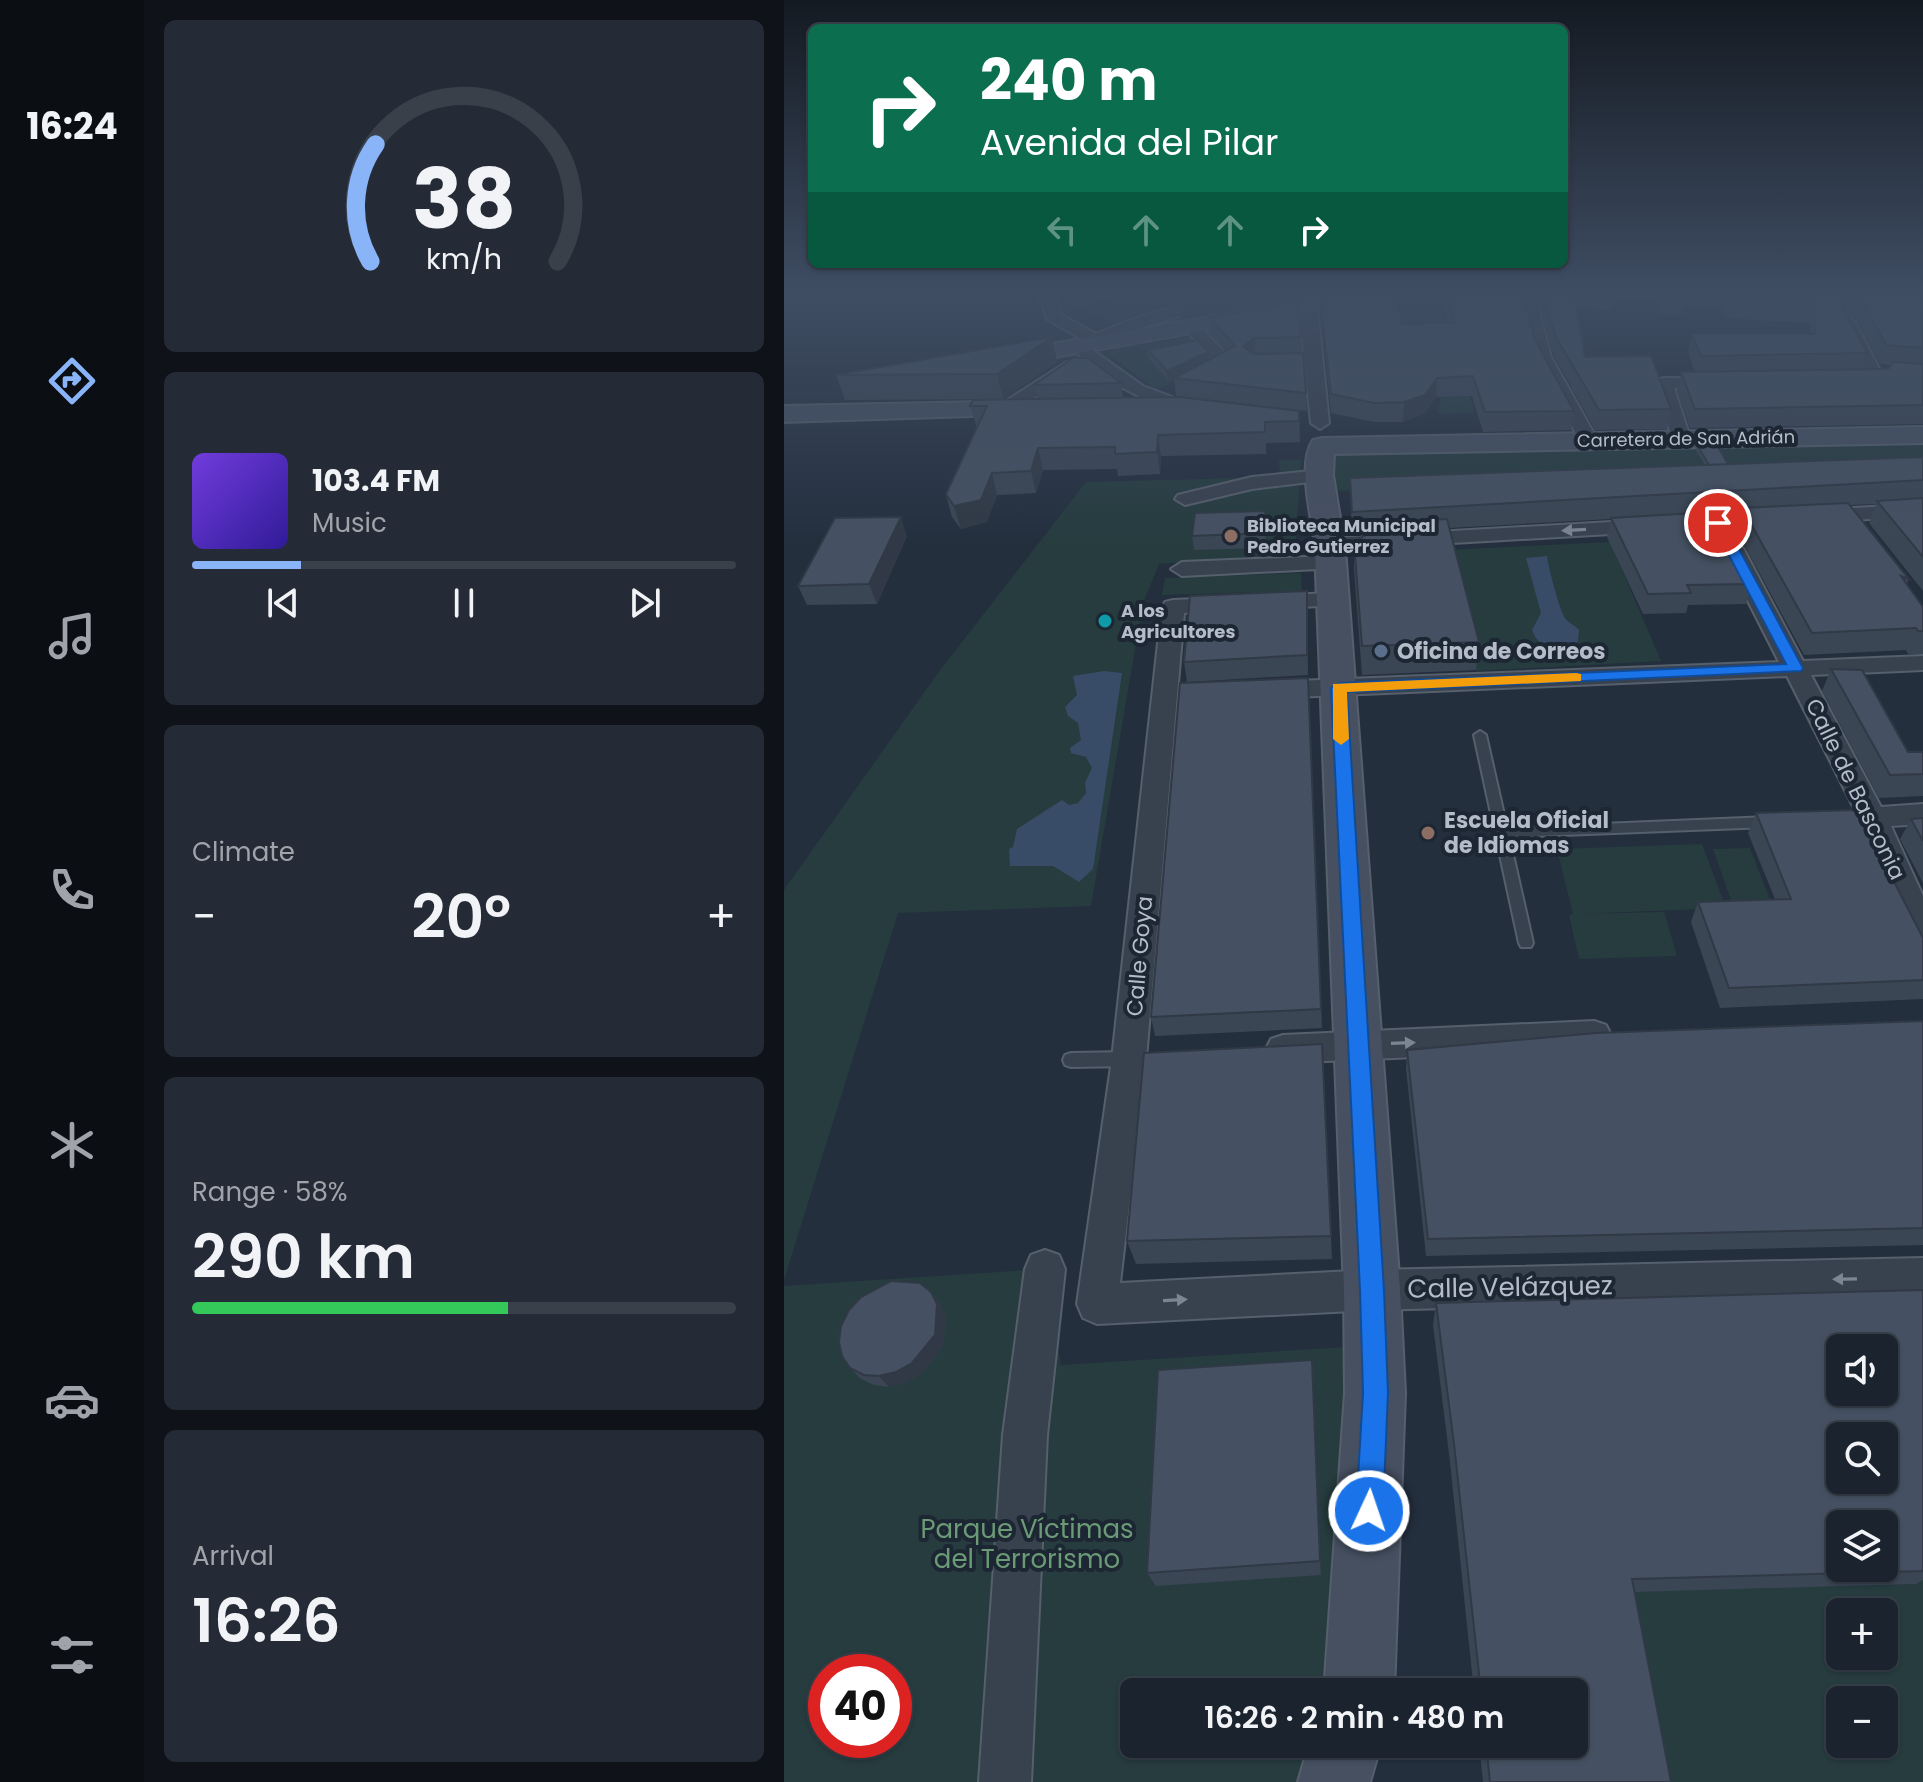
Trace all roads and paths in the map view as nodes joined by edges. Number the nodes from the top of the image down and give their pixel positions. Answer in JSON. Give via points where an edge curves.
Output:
{"nodes":[{"id":1,"x":1050,"y":375,"type":"edge"},
{"id":2,"x":1120,"y":375,"type":"edge"},
{"id":3,"x":1200,"y":375,"type":"edge"},
{"id":4,"x":1309,"y":375,"type":"edge"},
{"id":5,"x":1553,"y":375,"type":"edge"},
{"id":6,"x":1874,"y":375,"type":"edge"},
{"id":7,"x":1830,"y":381,"type":"edge"},
{"id":8,"x":1739,"y":382,"type":"edge"},
{"id":9,"x":849,"y":389,"type":"edge"},
{"id":10,"x":1157,"y":396,"type":"junction"},
{"id":11,"x":784,"y":401,"type":"edge"},
{"id":12,"x":1123,"y":407,"type":"edge"},
{"id":13,"x":1182,"y":407,"type":"junction"},
{"id":14,"x":1048,"y":409,"type":"edge"},
{"id":15,"x":1004,"y":410,"type":"junction"},
{"id":16,"x":1212,"y":410,"type":"edge"},
{"id":17,"x":784,"y":414,"type":"edge"},
{"id":18,"x":1289,"y":419,"type":"edge"},
{"id":19,"x":1320,"y":423,"type":"junction"},
{"id":20,"x":1923,"y":435,"type":"edge"},
{"id":21,"x":1588,"y":439,"type":"junction"},
{"id":22,"x":1682,"y":440,"type":"junction"},
{"id":23,"x":1449,"y":443,"type":"junction"},
{"id":24,"x":1320,"y":476,"type":"junction"},
{"id":25,"x":1185,"y":499,"type":"dead end"},
{"id":26,"x":1923,"y":510,"type":"edge"},
{"id":27,"x":1848,"y":515,"type":"junction"},
{"id":28,"x":1718,"y":523,"type":"junction"},
{"id":29,"x":1867,"y":539,"type":"edge"},
{"id":30,"x":1182,"y":569,"type":"dead end"},
{"id":31,"x":1331,"y":569,"type":"junction"},
{"id":32,"x":1923,"y":663,"type":"edge"},
{"id":33,"x":1796,"y":668,"type":"junction"},
{"id":34,"x":1339,"y":688,"type":"junction"},
{"id":35,"x":1243,"y":690,"type":"edge"},
{"id":36,"x":1195,"y":692,"type":"edge"},
{"id":37,"x":1163,"y":693,"type":"junction"},
{"id":38,"x":1480,"y":735,"type":"dead end"},
{"id":39,"x":1923,"y":814,"type":"edge"},
{"id":40,"x":1865,"y":818,"type":"junction"},
{"id":41,"x":1780,"y":822,"type":"edge"},
{"id":42,"x":1501,"y":833,"type":"junction"},
{"id":43,"x":1923,"y":929,"type":"edge"},
{"id":44,"x":1526,"y":943,"type":"dead end"},
{"id":45,"x":1624,"y":1034,"type":"edge"},
{"id":46,"x":1357,"y":1044,"type":"junction"},
{"id":47,"x":1251,"y":1051,"type":"edge"},
{"id":48,"x":1144,"y":1058,"type":"junction"},
{"id":49,"x":1071,"y":1060,"type":"dead end"},
{"id":50,"x":1045,"y":1269,"type":"dead end"},
{"id":51,"x":1923,"y":1277,"type":"edge"},
{"id":52,"x":1372,"y":1290,"type":"junction"},
{"id":53,"x":1097,"y":1304,"type":"joint"},
{"id":54,"x":1360,"y":1678,"type":"edge"},
{"id":55,"x":1341,"y":1758,"type":"edge"},
{"id":56,"x":1005,"y":1782,"type":"edge"},
{"id":57,"x":1334,"y":1782,"type":"edge"}],
"edges":[{"from":1,"to":15,"type":"street"},
{"from":2,"to":10,"type":"street","via":[[1137,390]]},
{"from":3,"to":10,"type":"street"},
{"from":4,"to":19,"type":"street"},
{"from":5,"to":21,"type":"street"},
{"from":6,"to":7,"type":"street","via":[[1876,380]]},
{"from":8,"to":22,"type":"street","via":[[1663,383]]},
{"from":9,"to":11,"type":"street"},
{"from":10,"to":13,"type":"street"},
{"from":12,"to":13,"type":"street"},
{"from":13,"to":16,"type":"street"},
{"from":14,"to":15,"type":"street"},
{"from":15,"to":17,"type":"street"},
{"from":18,"to":19,"type":"street"},
{"from":19,"to":23,"type":"street"},
{"from":20,"to":22,"type":"street","name":"Carretera de San Adrián"},
{"from":21,"to":22,"type":"street","name":"Carretera de San Adrián"},
{"from":21,"to":23,"type":"street","name":"Carretera de San Adrián"},
{"from":23,"to":24,"type":"street","via":[[1322,446]]},
{"from":24,"to":25,"type":"street"},
{"from":24,"to":31,"type":"street"},
{"from":26,"to":27,"type":"street"},
{"from":27,"to":28,"type":"street"},
{"from":27,"to":29,"type":"street"},
{"from":28,"to":31,"type":"street","one_way":true},
{"from":28,"to":33,"type":"street","name":"Calle de Basconia"},
{"from":30,"to":31,"type":"street"},
{"from":31,"to":34,"type":"street"},
{"from":31,"to":37,"type":"street","name":"Calle Goya","via":[[1173,607]]},
{"from":32,"to":33,"type":"street"},
{"from":33,"to":34,"type":"street"},
{"from":33,"to":40,"type":"street","name":"Calle de Basconia"},
{"from":34,"to":35,"type":"street"},
{"from":34,"to":46,"type":"street"},
{"from":36,"to":37,"type":"street"},
{"from":37,"to":48,"type":"street","name":"Calle Goya"},
{"from":38,"to":42,"type":"lane"},
{"from":39,"to":40,"type":"street"},
{"from":40,"to":43,"type":"street","name":"Calle de Basconia"},
{"from":41,"to":42,"type":"lane"},
{"from":42,"to":44,"type":"lane"},
{"from":46,"to":45,"type":"street","one_way":true},
{"from":46,"to":47,"type":"street"},
{"from":46,"to":52,"type":"street"},
{"from":48,"to":49,"type":"lane"},
{"from":48,"to":53,"type":"street","name":"Calle Goya"},
{"from":50,"to":56,"type":"street","via":[[1025,1435]]},
{"from":51,"to":52,"type":"street","name":"Calle Velázquez","one_way":true},
{"from":53,"to":52,"type":"street","name":"Calle Velázquez","one_way":true},
{"from":52,"to":54,"type":"street","via":[[1375,1393]]},
{"from":55,"to":57,"type":"street"}]}
